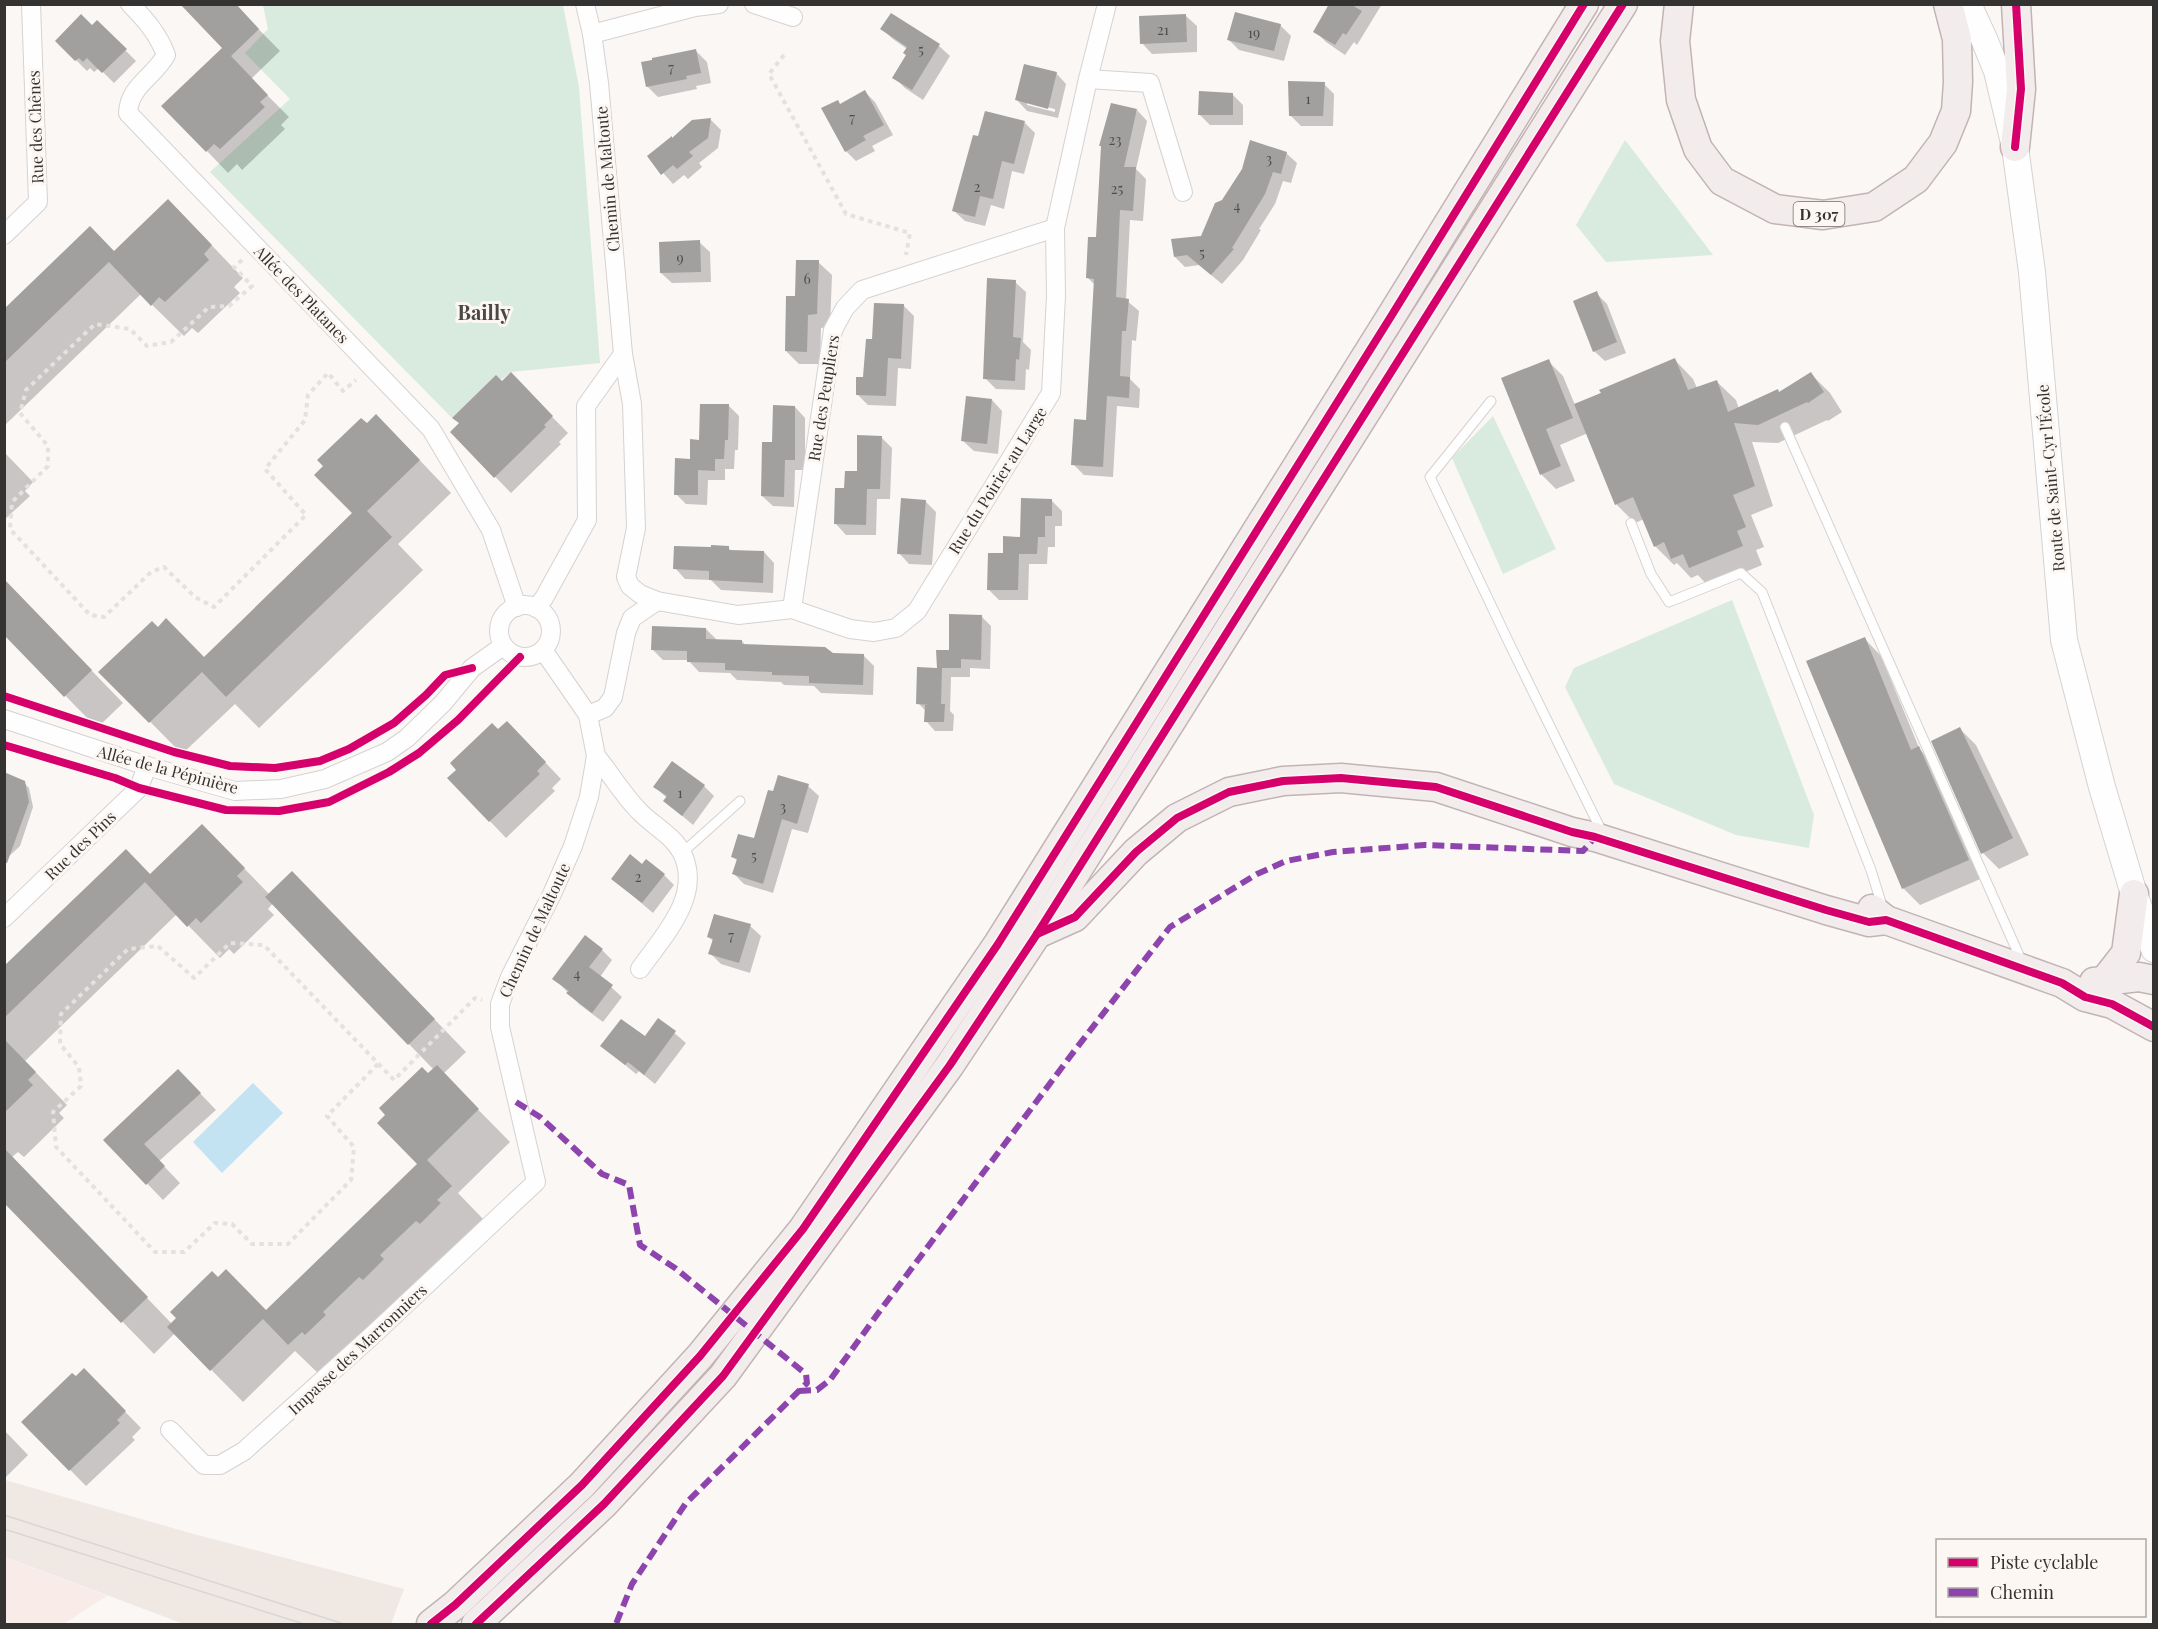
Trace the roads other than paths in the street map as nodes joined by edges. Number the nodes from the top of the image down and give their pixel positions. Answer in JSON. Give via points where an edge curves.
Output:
{"nodes":[{"id":1,"x":31,"y":4,"type":"edge"},
{"id":2,"x":130,"y":4,"type":"edge"},
{"id":3,"x":585,"y":4,"type":"edge"},
{"id":4,"x":718,"y":4,"type":"edge"},
{"id":5,"x":754,"y":4,"type":"edge"},
{"id":6,"x":1107,"y":4,"type":"edge"},
{"id":7,"x":1584,"y":4,"type":"edge"},
{"id":8,"x":1623,"y":4,"type":"edge"},
{"id":9,"x":1679,"y":4,"type":"edge"},
{"id":10,"x":1948,"y":4,"type":"edge"},
{"id":11,"x":1968,"y":4,"type":"edge"},
{"id":12,"x":2016,"y":4,"type":"edge"},
{"id":13,"x":793,"y":17,"type":"dead end"},
{"id":14,"x":592,"y":34,"type":"junction"},
{"id":15,"x":1088,"y":79,"type":"junction"},
{"id":16,"x":2015,"y":147,"type":"junction"},
{"id":17,"x":1183,"y":192,"type":"dead end"},
{"id":18,"x":1055,"y":228,"type":"junction"},
{"id":19,"x":4,"y":235,"type":"edge"},
{"id":20,"x":623,"y":354,"type":"junction"},
{"id":21,"x":1491,"y":401,"type":"dead end"},
{"id":22,"x":1785,"y":427,"type":"dead end"},
{"id":23,"x":1631,"y":523,"type":"dead end"},
{"id":24,"x":657,"y":601,"type":"junction"},
{"id":25,"x":517,"y":607,"type":"junction"},
{"id":26,"x":536,"y":608,"type":"junction"},
{"id":27,"x":792,"y":609,"type":"junction"},
{"id":28,"x":503,"y":645,"type":"junction"},
{"id":29,"x":543,"y":650,"type":"junction"},
{"id":30,"x":588,"y":715,"type":"junction"},
{"id":31,"x":4,"y":719,"type":"edge"},
{"id":32,"x":596,"y":756,"type":"junction"},
{"id":33,"x":147,"y":766,"type":"junction"},
{"id":34,"x":740,"y":801,"type":"dead end"},
{"id":35,"x":1598,"y":832,"type":"junction"},
{"id":36,"x":682,"y":853,"type":"junction"},
{"id":37,"x":2134,"y":894,"type":"junction"},
{"id":38,"x":4,"y":918,"type":"edge"},
{"id":39,"x":1886,"y":920,"type":"junction"},
{"id":40,"x":1037,"y":934,"type":"junction"},
{"id":41,"x":2154,"y":949,"type":"edge"},
{"id":42,"x":640,"y":969,"type":"dead end"},
{"id":43,"x":2025,"y":970,"type":"junction"},
{"id":44,"x":2154,"y":980,"type":"edge"},
{"id":45,"x":2154,"y":990,"type":"edge"},
{"id":46,"x":2108,"y":992,"type":"junction"},
{"id":47,"x":2154,"y":1027,"type":"edge"},
{"id":48,"x":536,"y":1182,"type":"joint"},
{"id":49,"x":170,"y":1430,"type":"dead end"},
{"id":50,"x":431,"y":1624,"type":"edge"},
{"id":51,"x":476,"y":1624,"type":"edge"}],
"edges":[{"from":1,"to":19,"type":"street","name":"Rue des Chênes","via":[[38,202]]},
{"from":2,"to":25,"type":"street","name":"Allée des Platanes","via":[[160,40],[166,56],[135,89],[128,102],[128,113],[431,429],[491,530]]},
{"from":3,"to":14,"type":"street","name":"Chemin de Maltoute"},
{"from":4,"to":14,"type":"street"},
{"from":5,"to":13,"type":"street"},
{"from":6,"to":15,"type":"street","name":"Rue du Poirier au Large"},
{"from":7,"to":50,"type":"main road","via":[[998,944],[803,1229],[700,1356],[582,1485]]},
{"from":8,"to":40,"type":"main road"},
{"from":9,"to":10,"type":"main road","number":"D 307","via":[[1675,41],[1680,100],[1698,149],[1722,181],[1775,209],[1823,215],[1874,207],[1916,179],[1943,143],[1956,111],[1958,82],[1957,39]]},
{"from":11,"to":16,"type":"main road","name":"Route de Saint-Cyr l'École","via":[[1997,71]]},
{"from":12,"to":16,"type":"main road","via":[[2021,89]]},
{"from":14,"to":20,"type":"street","name":"Chemin de Maltoute"},
{"from":15,"to":17,"type":"street","via":[[1150,83]]},
{"from":15,"to":18,"type":"street","name":"Rue du Poirier au Large"},
{"from":16,"to":37,"type":"main road","name":"Route de Saint-Cyr l'École","via":[[2032,272],[2064,640]]},
{"from":18,"to":27,"type":"street","name":"Rue des Peupliers","via":[[862,290],[845,308],[833,330]]},
{"from":18,"to":27,"type":"street","name":"Rue du Poirier au Large","via":[[1051,393],[917,611],[896,627],[874,632],[850,629]]},
{"from":20,"to":24,"type":"street","name":"Chemin de Maltoute","via":[[632,404],[636,528],[626,577],[640,594]]},
{"from":20,"to":26,"type":"street","via":[[586,406],[587,520]]},
{"from":21,"to":35,"type":"lane","via":[[1430,477]]},
{"from":22,"to":43,"type":"lane"},
{"from":23,"to":39,"type":"lane","via":[[1651,574],[1669,602],[1741,573],[1762,592],[1871,870]]},
{"from":24,"to":27,"type":"street","name":"Rue du Poirier au Large","via":[[738,615]]},
{"from":24,"to":30,"type":"street","via":[[632,618],[613,697],[605,708]]},
{"from":25,"to":26,"type":"street"},
{"from":25,"to":28,"type":"street","via":[[501,621]]},
{"from":26,"to":29,"type":"street","via":[[548,619],[550,627]]},
{"from":28,"to":29,"type":"street","via":[[520,657]]},
{"from":28,"to":33,"type":"street","name":"Allée de la Pépinière","via":[[472,668],[407,738],[387,752],[326,780],[281,789],[235,791]]},
{"from":29,"to":30,"type":"street","name":"Chemin de Maltoute"},
{"from":30,"to":32,"type":"street","name":"Chemin de Maltoute"},
{"from":31,"to":33,"type":"street","name":"Allée de la Pépinière"},
{"from":32,"to":36,"type":"street","via":[[639,811]]},
{"from":32,"to":48,"type":"street","name":"Chemin de Maltoute","via":[[589,797],[573,846],[500,1004],[500,1027]]},
{"from":33,"to":38,"type":"street","name":"Rue des Pins","via":[[139,788]]},
{"from":34,"to":36,"type":"lane"},
{"from":35,"to":39,"type":"main road","via":[[1826,910],[1869,922]]},
{"from":35,"to":40,"type":"main road","via":[[1572,831],[1437,788],[1341,778],[1283,781],[1229,792],[1177,818],[1136,852],[1075,917]]},
{"from":36,"to":42,"type":"street","via":[[688,876],[682,908]]},
{"from":37,"to":41,"type":"main road","name":"Route de Saint-Cyr l'École"},
{"from":37,"to":46,"type":"main road","via":[[2126,953]]},
{"from":39,"to":43,"type":"main road"},
{"from":40,"to":51,"type":"main road","via":[[950,1065],[723,1376],[604,1504]]},
{"from":43,"to":46,"type":"main road","via":[[2085,997]]},
{"from":44,"to":46,"type":"main road","via":[[2139,977]]},
{"from":45,"to":46,"type":"main road","via":[[2144,997]]},
{"from":46,"to":47,"type":"main road"},
{"from":48,"to":49,"type":"street","name":"Impasse des Marronniers","via":[[244,1451],[220,1465],[204,1464]]}]}
